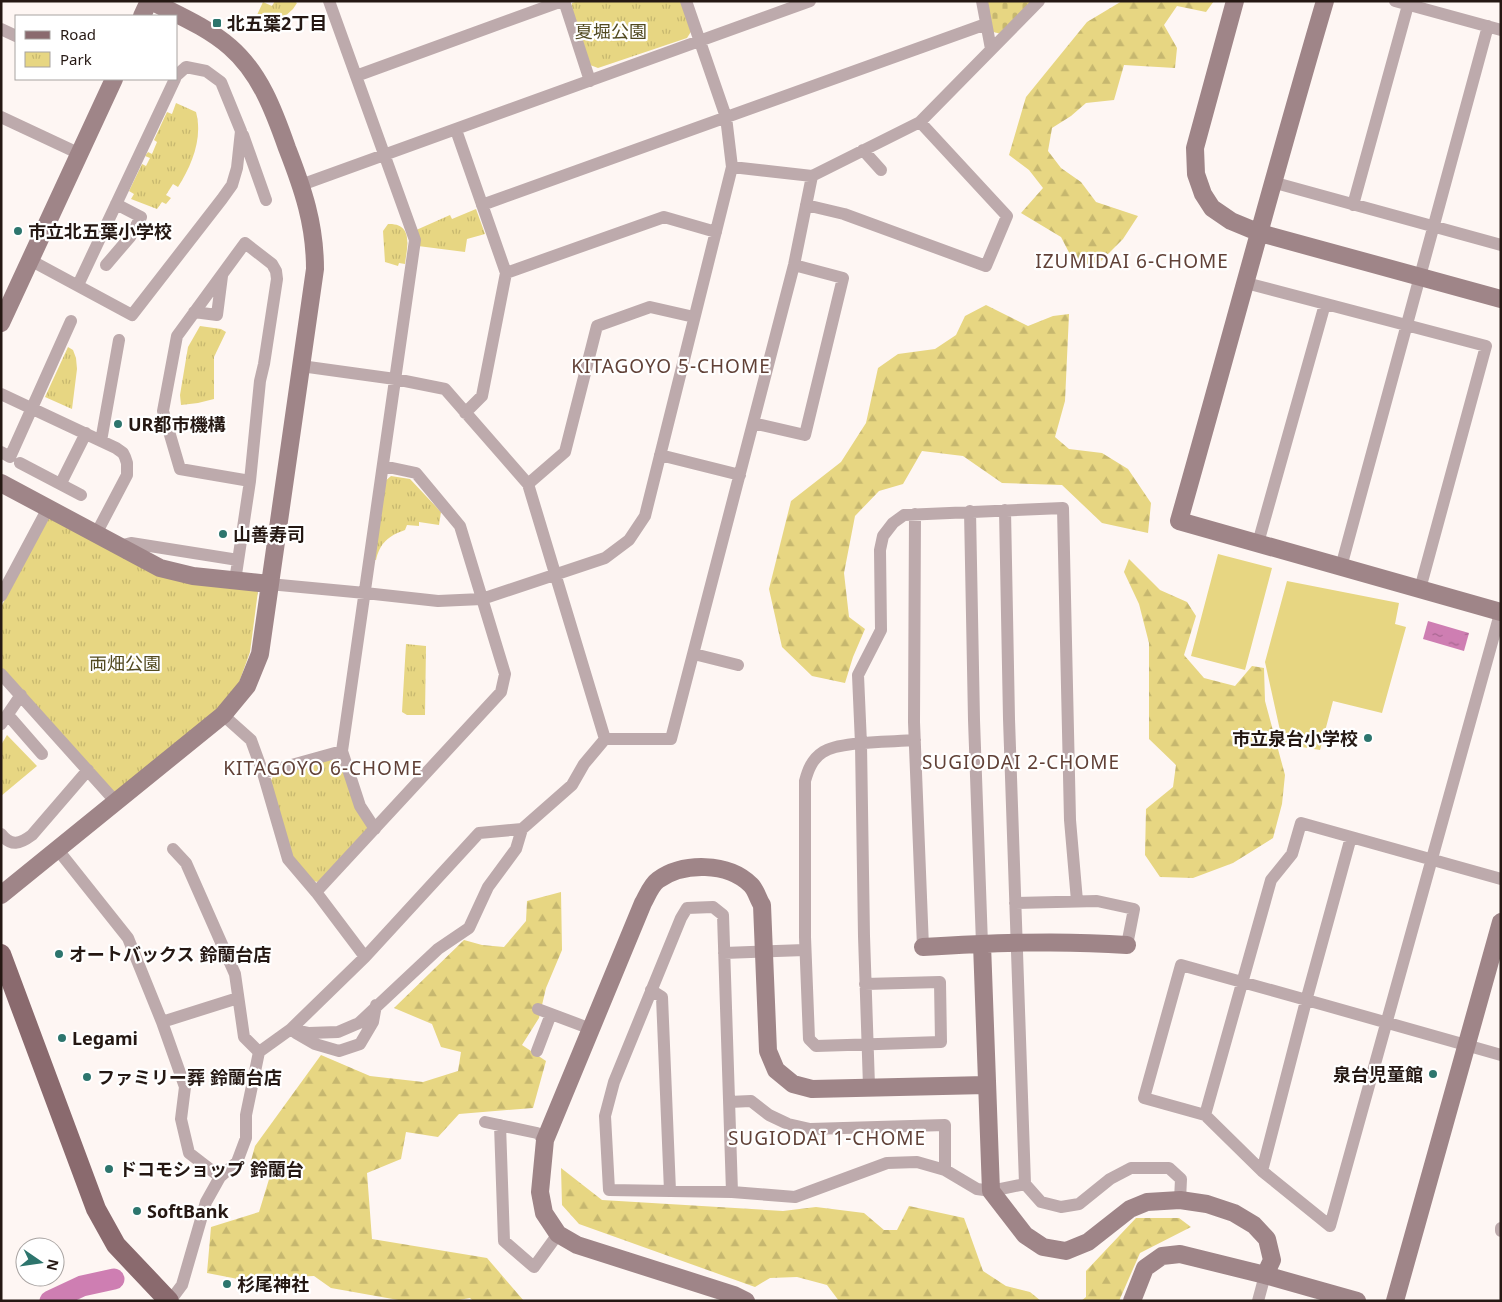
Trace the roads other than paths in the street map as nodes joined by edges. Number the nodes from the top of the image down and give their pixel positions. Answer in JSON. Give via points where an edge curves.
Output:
{"nodes":[{"id":1,"x":150,"y":1,"type":"edge"},
{"id":2,"x":329,"y":1,"type":"edge"},
{"id":3,"x":563,"y":1,"type":"edge"},
{"id":4,"x":686,"y":1,"type":"edge"},
{"id":5,"x":810,"y":1,"type":"edge"},
{"id":6,"x":982,"y":1,"type":"edge"},
{"id":7,"x":1039,"y":1,"type":"edge"},
{"id":8,"x":1235,"y":1,"type":"edge"},
{"id":9,"x":1324,"y":1,"type":"edge"},
{"id":10,"x":1395,"y":1,"type":"edge"},
{"id":11,"x":1408,"y":5,"type":"junction"},
{"id":12,"x":143,"y":15,"type":"edge"},
{"id":13,"x":178,"y":15,"type":"edge"},
{"id":14,"x":178,"y":15,"type":"edge"},
{"id":15,"x":986,"y":24,"type":"junction"},
{"id":16,"x":1488,"y":26,"type":"junction"},
{"id":17,"x":1,"y":29,"type":"edge"},
{"id":18,"x":1501,"y":30,"type":"edge"},
{"id":19,"x":15,"y":36,"type":"edge"},
{"id":20,"x":700,"y":41,"type":"junction"},
{"id":21,"x":991,"y":49,"type":"junction"},
{"id":22,"x":178,"y":75,"type":"edge"},
{"id":23,"x":356,"y":76,"type":"junction"},
{"id":24,"x":111,"y":80,"type":"edge"},
{"id":25,"x":175,"y":80,"type":"edge"},
{"id":26,"x":590,"y":81,"type":"junction"},
{"id":27,"x":1,"y":117,"type":"edge"},
{"id":28,"x":726,"y":117,"type":"junction"},
{"id":29,"x":920,"y":122,"type":"junction"},
{"id":30,"x":456,"y":130,"type":"junction"},
{"id":31,"x":241,"y":131,"type":"junction"},
{"id":32,"x":864,"y":150,"type":"junction"},
{"id":33,"x":80,"y":154,"type":"junction"},
{"id":34,"x":384,"y":156,"type":"junction"},
{"id":35,"x":732,"y":167,"type":"junction"},
{"id":36,"x":881,"y":170,"type":"dead end"},
{"id":37,"x":812,"y":176,"type":"junction"},
{"id":38,"x":1272,"y":182,"type":"junction"},
{"id":39,"x":301,"y":185,"type":"junction"},
{"id":40,"x":266,"y":200,"type":"dead end"},
{"id":41,"x":116,"y":204,"type":"junction"},
{"id":42,"x":482,"y":205,"type":"junction"},
{"id":43,"x":806,"y":205,"type":"junction"},
{"id":44,"x":1354,"y":205,"type":"junction"},
{"id":45,"x":1433,"y":226,"type":"junction"},
{"id":46,"x":716,"y":232,"type":"junction"},
{"id":47,"x":1260,"y":233,"type":"junction"},
{"id":48,"x":1501,"y":245,"type":"edge"},
{"id":49,"x":30,"y":260,"type":"junction"},
{"id":50,"x":106,"y":265,"type":"dead end"},
{"id":51,"x":794,"y":265,"type":"junction"},
{"id":52,"x":506,"y":273,"type":"junction"},
{"id":53,"x":222,"y":276,"type":"junction"},
{"id":54,"x":1420,"y":276,"type":"junction"},
{"id":55,"x":1246,"y":283,"type":"junction"},
{"id":56,"x":78,"y":285,"type":"junction"},
{"id":57,"x":1501,"y":298,"type":"edge"},
{"id":58,"x":1325,"y":304,"type":"junction"},
{"id":59,"x":194,"y":312,"type":"junction"},
{"id":60,"x":694,"y":317,"type":"junction"},
{"id":61,"x":71,"y":321,"type":"dead end"},
{"id":62,"x":1,"y":323,"type":"edge"},
{"id":63,"x":1407,"y":326,"type":"junction"},
{"id":64,"x":119,"y":340,"type":"dead end"},
{"id":65,"x":301,"y":366,"type":"junction"},
{"id":66,"x":395,"y":379,"type":"junction"},
{"id":67,"x":1,"y":394,"type":"edge"},
{"id":68,"x":32,"y":408,"type":"junction"},
{"id":69,"x":465,"y":413,"type":"junction"},
{"id":70,"x":753,"y":422,"type":"junction"},
{"id":71,"x":86,"y":433,"type":"junction"},
{"id":72,"x":101,"y":441,"type":"junction"},
{"id":73,"x":1,"y":452,"type":"edge"},
{"id":74,"x":660,"y":454,"type":"junction"},
{"id":75,"x":20,"y":463,"type":"dead end"},
{"id":76,"x":383,"y":466,"type":"junction"},
{"id":77,"x":740,"y":475,"type":"junction"},
{"id":78,"x":250,"y":481,"type":"junction"},
{"id":79,"x":1,"y":483,"type":"edge"},
{"id":80,"x":61,"y":484,"type":"junction"},
{"id":81,"x":528,"y":484,"type":"junction"},
{"id":82,"x":81,"y":495,"type":"dead end"},
{"id":83,"x":48,"y":508,"type":"junction"},
{"id":84,"x":1005,"y":510,"type":"junction"},
{"id":85,"x":970,"y":511,"type":"junction"},
{"id":86,"x":915,"y":514,"type":"junction"},
{"id":87,"x":96,"y":534,"type":"junction"},
{"id":88,"x":1258,"y":543,"type":"junction"},
{"id":89,"x":119,"y":546,"type":"junction"},
{"id":90,"x":238,"y":560,"type":"junction"},
{"id":91,"x":1342,"y":567,"type":"junction"},
{"id":92,"x":556,"y":575,"type":"junction"},
{"id":93,"x":235,"y":581,"type":"junction"},
{"id":94,"x":269,"y":584,"type":"junction"},
{"id":95,"x":1420,"y":589,"type":"junction"},
{"id":96,"x":364,"y":592,"type":"junction"},
{"id":97,"x":1,"y":596,"type":"edge"},
{"id":98,"x":482,"y":599,"type":"junction"},
{"id":99,"x":1501,"y":611,"type":"edge"},
{"id":100,"x":694,"y":654,"type":"junction"},
{"id":101,"x":738,"y":665,"type":"dead end"},
{"id":102,"x":1,"y":674,"type":"edge"},
{"id":103,"x":21,"y":696,"type":"junction"},
{"id":104,"x":223,"y":715,"type":"junction"},
{"id":105,"x":4,"y":719,"type":"edge"},
{"id":106,"x":605,"y":739,"type":"junction"},
{"id":107,"x":915,"y":740,"type":"junction"},
{"id":108,"x":861,"y":744,"type":"junction"},
{"id":109,"x":342,"y":751,"type":"junction"},
{"id":110,"x":42,"y":754,"type":"dead end"},
{"id":111,"x":88,"y":770,"type":"junction"},
{"id":112,"x":264,"y":773,"type":"junction"},
{"id":113,"x":116,"y":802,"type":"junction"},
{"id":114,"x":375,"y":829,"type":"junction"},
{"id":115,"x":522,"y":829,"type":"junction"},
{"id":116,"x":1,"y":834,"type":"edge"},
{"id":117,"x":1351,"y":837,"type":"junction"},
{"id":118,"x":173,"y":849,"type":"dead end"},
{"id":119,"x":58,"y":850,"type":"junction"},
{"id":120,"x":1432,"y":859,"type":"junction"},
{"id":121,"x":1501,"y":879,"type":"edge"},
{"id":122,"x":316,"y":892,"type":"junction"},
{"id":123,"x":1,"y":895,"type":"edge"},
{"id":124,"x":1077,"y":901,"type":"junction"},
{"id":125,"x":1015,"y":903,"type":"junction"},
{"id":126,"x":1501,"y":922,"type":"edge"},
{"id":127,"x":1017,"y":943,"type":"junction"},
{"id":128,"x":982,"y":944,"type":"junction"},
{"id":129,"x":1127,"y":946,"type":"joint"},
{"id":130,"x":924,"y":947,"type":"joint"},
{"id":131,"x":805,"y":950,"type":"junction"},
{"id":132,"x":764,"y":952,"type":"junction"},
{"id":133,"x":724,"y":953,"type":"junction"},
{"id":134,"x":1,"y":954,"type":"edge"},
{"id":135,"x":365,"y":957,"type":"junction"},
{"id":136,"x":1243,"y":983,"type":"junction"},
{"id":137,"x":865,"y":984,"type":"junction"},
{"id":138,"x":651,"y":990,"type":"junction"},
{"id":139,"x":238,"y":998,"type":"junction"},
{"id":140,"x":1306,"y":1000,"type":"junction"},
{"id":141,"x":376,"y":1005,"type":"junction"},
{"id":142,"x":538,"y":1008,"type":"dead end"},
{"id":143,"x":551,"y":1014,"type":"junction"},
{"id":144,"x":162,"y":1022,"type":"junction"},
{"id":145,"x":1387,"y":1024,"type":"junction"},
{"id":146,"x":591,"y":1029,"type":"junction"},
{"id":147,"x":290,"y":1030,"type":"junction"},
{"id":148,"x":868,"y":1045,"type":"junction"},
{"id":149,"x":1466,"y":1045,"type":"junction"},
{"id":150,"x":537,"y":1051,"type":"dead end"},
{"id":151,"x":259,"y":1052,"type":"junction"},
{"id":152,"x":1501,"y":1055,"type":"edge"},
{"id":153,"x":986,"y":1085,"type":"junction"},
{"id":154,"x":869,"y":1086,"type":"junction"},
{"id":155,"x":729,"y":1102,"type":"junction"},
{"id":156,"x":1205,"y":1115,"type":"junction"},
{"id":157,"x":485,"y":1122,"type":"dead end"},
{"id":158,"x":500,"y":1125,"type":"junction"},
{"id":159,"x":545,"y":1140,"type":"junction"},
{"id":160,"x":945,"y":1170,"type":"junction"},
{"id":161,"x":1262,"y":1171,"type":"junction"},
{"id":162,"x":220,"y":1177,"type":"junction"},
{"id":163,"x":1025,"y":1184,"type":"junction"},
{"id":164,"x":991,"y":1191,"type":"junction"},
{"id":165,"x":670,"y":1192,"type":"junction"},
{"id":166,"x":732,"y":1192,"type":"junction"},
{"id":167,"x":1180,"y":1200,"type":"junction"},
{"id":168,"x":558,"y":1234,"type":"junction"},
{"id":169,"x":1265,"y":1274,"type":"junction"},
{"id":170,"x":1329,"y":1297,"type":"edge"},
{"id":171,"x":169,"y":1301,"type":"edge"},
{"id":172,"x":746,"y":1301,"type":"edge"},
{"id":173,"x":1132,"y":1301,"type":"edge"},
{"id":174,"x":1258,"y":1301,"type":"edge"},
{"id":175,"x":1357,"y":1301,"type":"edge"},
{"id":176,"x":1395,"y":1301,"type":"edge"}],
"edges":[{"from":1,"to":12,"type":"street"},
{"from":1,"to":14,"type":"street"},
{"from":2,"to":23,"type":"street"},
{"from":3,"to":23,"type":"street"},
{"from":3,"to":26,"type":"street"},
{"from":4,"to":20,"type":"street"},
{"from":5,"to":20,"type":"street"},
{"from":6,"to":15,"type":"street"},
{"from":7,"to":21,"type":"street"},
{"from":8,"to":47,"type":"street","via":[[1195,148],[1196,174],[1212,208],[1231,221]]},
{"from":9,"to":38,"type":"street"},
{"from":10,"to":11,"type":"street"},
{"from":11,"to":16,"type":"street"},
{"from":11,"to":44,"type":"street"},
{"from":13,"to":39,"type":"street","via":[[219,38],[254,74],[270,102]]},
{"from":15,"to":21,"type":"street"},
{"from":15,"to":28,"type":"street"},
{"from":16,"to":18,"type":"street"},
{"from":16,"to":45,"type":"street"},
{"from":17,"to":19,"type":"street"},
{"from":20,"to":26,"type":"street"},
{"from":20,"to":28,"type":"street"},
{"from":21,"to":29,"type":"street"},
{"from":22,"to":31,"type":"street","via":[[186,67],[206,71],[221,82]]},
{"from":23,"to":34,"type":"street"},
{"from":24,"to":33,"type":"street"},
{"from":25,"to":41,"type":"street"},
{"from":26,"to":30,"type":"street"},
{"from":27,"to":33,"type":"street"},
{"from":28,"to":35,"type":"street"},
{"from":28,"to":42,"type":"street"},
{"from":29,"to":32,"type":"street"},
{"from":29,"to":43,"type":"street","via":[[1007,216],[986,266],[844,214]]},
{"from":30,"to":34,"type":"street"},
{"from":30,"to":42,"type":"street"},
{"from":31,"to":40,"type":"street"},
{"from":31,"to":56,"type":"street","via":[[232,185],[132,315]]},
{"from":32,"to":36,"type":"street"},
{"from":32,"to":37,"type":"street"},
{"from":33,"to":49,"type":"street"},
{"from":34,"to":39,"type":"street"},
{"from":34,"to":66,"type":"street","via":[[415,240]]},
{"from":35,"to":37,"type":"street"},
{"from":35,"to":46,"type":"street"},
{"from":37,"to":43,"type":"street"},
{"from":38,"to":44,"type":"street"},
{"from":38,"to":47,"type":"street"},
{"from":39,"to":65,"type":"street","via":[[313,230],[315,269]]},
{"from":41,"to":50,"type":"street","via":[[141,217],[130,237]]},
{"from":41,"to":56,"type":"street"},
{"from":42,"to":52,"type":"street"},
{"from":43,"to":51,"type":"street"},
{"from":44,"to":45,"type":"street"},
{"from":45,"to":48,"type":"street"},
{"from":45,"to":54,"type":"street"},
{"from":46,"to":52,"type":"street","via":[[664,217]]},
{"from":46,"to":60,"type":"street"},
{"from":47,"to":54,"type":"street"},
{"from":47,"to":55,"type":"street"},
{"from":49,"to":56,"type":"street"},
{"from":49,"to":62,"type":"street"},
{"from":51,"to":70,"type":"street"},
{"from":51,"to":70,"type":"street","via":[[843,278],[805,434]]},
{"from":52,"to":69,"type":"street","via":[[482,396]]},
{"from":53,"to":59,"type":"street"},
{"from":53,"to":59,"type":"street","via":[[217,315]]},
{"from":53,"to":78,"type":"street","via":[[245,243],[272,264],[276,271]]},
{"from":54,"to":57,"type":"street"},
{"from":54,"to":63,"type":"street"},
{"from":55,"to":58,"type":"street"},
{"from":55,"to":88,"type":"street","via":[[1179,521]]},
{"from":58,"to":63,"type":"street"},
{"from":58,"to":88,"type":"street"},
{"from":59,"to":78,"type":"street","via":[[177,336],[163,412],[180,469]]},
{"from":60,"to":74,"type":"street"},
{"from":60,"to":81,"type":"street","via":[[650,307],[597,326],[565,452]]},
{"from":61,"to":68,"type":"street"},
{"from":63,"to":91,"type":"street"},
{"from":63,"to":95,"type":"street","via":[[1486,346]]},
{"from":64,"to":72,"type":"street"},
{"from":65,"to":66,"type":"street"},
{"from":65,"to":94,"type":"street"},
{"from":66,"to":69,"type":"street","via":[[445,389]]},
{"from":66,"to":76,"type":"street"},
{"from":67,"to":68,"type":"street"},
{"from":68,"to":71,"type":"street"},
{"from":68,"to":73,"type":"street","via":[[10,457]]},
{"from":69,"to":81,"type":"street"},
{"from":70,"to":77,"type":"street"},
{"from":71,"to":72,"type":"street"},
{"from":71,"to":80,"type":"street"},
{"from":72,"to":87,"type":"street","via":[[124,453],[127,475]]},
{"from":74,"to":77,"type":"street"},
{"from":74,"to":92,"type":"street","via":[[644,516],[629,540],[605,558]]},
{"from":75,"to":80,"type":"street"},
{"from":76,"to":96,"type":"street"},
{"from":76,"to":98,"type":"street","via":[[416,473],[460,526]]},
{"from":77,"to":100,"type":"street"},
{"from":78,"to":90,"type":"street"},
{"from":79,"to":83,"type":"street"},
{"from":80,"to":82,"type":"street"},
{"from":81,"to":92,"type":"street"},
{"from":83,"to":87,"type":"street"},
{"from":83,"to":97,"type":"street"},
{"from":84,"to":85,"type":"street"},
{"from":84,"to":124,"type":"street","via":[[1063,508],[1070,820]]},
{"from":84,"to":125,"type":"street"},
{"from":85,"to":86,"type":"street"},
{"from":85,"to":128,"type":"street"},
{"from":86,"to":107,"type":"street"},
{"from":86,"to":108,"type":"street","via":[[904,515],[892,523],[883,536],[880,550],[881,630],[858,675]]},
{"from":87,"to":89,"type":"street"},
{"from":88,"to":91,"type":"street"},
{"from":89,"to":90,"type":"street","via":[[131,543]]},
{"from":89,"to":93,"type":"street","via":[[160,568]]},
{"from":90,"to":93,"type":"street"},
{"from":91,"to":95,"type":"street"},
{"from":92,"to":98,"type":"street"},
{"from":92,"to":106,"type":"street"},
{"from":93,"to":94,"type":"street"},
{"from":94,"to":96,"type":"street"},
{"from":94,"to":104,"type":"street","via":[[256,666],[247,686]]},
{"from":95,"to":99,"type":"street"},
{"from":96,"to":98,"type":"street","via":[[438,601]]},
{"from":96,"to":109,"type":"street"},
{"from":98,"to":114,"type":"street","via":[[505,674],[501,692]]},
{"from":99,"to":120,"type":"street"},
{"from":100,"to":101,"type":"street"},
{"from":100,"to":106,"type":"street","via":[[672,740]]},
{"from":102,"to":103,"type":"street"},
{"from":103,"to":105,"type":"street"},
{"from":103,"to":111,"type":"street"},
{"from":104,"to":112,"type":"street","via":[[252,740]]},
{"from":104,"to":113,"type":"street"},
{"from":105,"to":110,"type":"street"},
{"from":106,"to":115,"type":"street","via":[[572,785]]},
{"from":107,"to":108,"type":"street"},
{"from":107,"to":130,"type":"street"},
{"from":108,"to":131,"type":"street","via":[[836,746],[823,751],[809,768],[805,781]]},
{"from":108,"to":137,"type":"street"},
{"from":109,"to":112,"type":"street"},
{"from":109,"to":114,"type":"street","via":[[360,806]]},
{"from":111,"to":113,"type":"street"},
{"from":111,"to":116,"type":"street","via":[[23,841],[15,844]]},
{"from":112,"to":122,"type":"street","via":[[288,859]]},
{"from":113,"to":119,"type":"street"},
{"from":114,"to":122,"type":"street"},
{"from":115,"to":135,"type":"street","via":[[480,833]]},
{"from":115,"to":141,"type":"street","via":[[516,849],[488,887],[469,928],[438,949]]},
{"from":117,"to":120,"type":"street"},
{"from":117,"to":136,"type":"street","via":[[1301,823],[1292,854],[1271,880]]},
{"from":117,"to":140,"type":"street"},
{"from":118,"to":139,"type":"street","via":[[186,863],[236,974]]},
{"from":119,"to":123,"type":"street"},
{"from":119,"to":144,"type":"street","via":[[128,938]]},
{"from":120,"to":121,"type":"street"},
{"from":120,"to":145,"type":"street"},
{"from":122,"to":135,"type":"street"},
{"from":124,"to":125,"type":"street"},
{"from":124,"to":129,"type":"street","via":[[1097,901],[1134,909]]},
{"from":125,"to":127,"type":"street"},
{"from":126,"to":149,"type":"street"},
{"from":127,"to":128,"type":"street"},
{"from":127,"to":129,"type":"street","via":[[1086,942]]},
{"from":127,"to":163,"type":"street"},
{"from":128,"to":130,"type":"street"},
{"from":128,"to":153,"type":"street"},
{"from":131,"to":132,"type":"street"},
{"from":131,"to":148,"type":"street","via":[[810,1040],[816,1046]]},
{"from":132,"to":133,"type":"street"},
{"from":132,"to":146,"type":"street","via":[[762,905],[752,886],[736,873],[716,868],[672,872],[656,882],[643,902]]},
{"from":132,"to":154,"type":"street","via":[[768,1051],[776,1070],[793,1084],[812,1089]]},
{"from":133,"to":138,"type":"street","via":[[723,915],[713,907],[688,908]]},
{"from":133,"to":155,"type":"street"},
{"from":134,"to":171,"type":"main road","via":[[96,1209],[116,1246]]},
{"from":135,"to":147,"type":"street"},
{"from":136,"to":140,"type":"street"},
{"from":136,"to":156,"type":"street"},
{"from":136,"to":156,"type":"street","via":[[1181,965],[1144,1098]]},
{"from":137,"to":148,"type":"street"},
{"from":137,"to":148,"type":"street","via":[[940,982],[941,1042]]},
{"from":138,"to":165,"type":"street","via":[[662,997]]},
{"from":138,"to":165,"type":"street","via":[[614,1082],[605,1116],[609,1190]]},
{"from":139,"to":144,"type":"street"},
{"from":139,"to":151,"type":"street","via":[[244,1037]]},
{"from":140,"to":145,"type":"street"},
{"from":140,"to":161,"type":"street"},
{"from":141,"to":147,"type":"street","via":[[359,1023],[338,1032]]},
{"from":141,"to":147,"type":"street","via":[[373,1022],[360,1044],[339,1051],[315,1044]]},
{"from":142,"to":143,"type":"street"},
{"from":143,"to":146,"type":"street"},
{"from":143,"to":150,"type":"street"},
{"from":144,"to":162,"type":"street","via":[[185,1087],[181,1119],[190,1153]]},
{"from":145,"to":149,"type":"street"},
{"from":145,"to":161,"type":"street","via":[[1330,1226]]},
{"from":146,"to":159,"type":"street"},
{"from":147,"to":151,"type":"street"},
{"from":148,"to":154,"type":"street"},
{"from":149,"to":152,"type":"street"},
{"from":149,"to":176,"type":"street"},
{"from":151,"to":162,"type":"street","via":[[246,1115],[246,1138],[237,1162]]},
{"from":153,"to":154,"type":"street"},
{"from":153,"to":164,"type":"street"},
{"from":155,"to":160,"type":"street","via":[[751,1101],[769,1116],[810,1129],[945,1125]]},
{"from":155,"to":166,"type":"street"},
{"from":156,"to":161,"type":"street"},
{"from":157,"to":158,"type":"street"},
{"from":158,"to":159,"type":"street","via":[[537,1133]]},
{"from":158,"to":168,"type":"street","via":[[504,1241],[534,1267]]},
{"from":159,"to":168,"type":"street","via":[[540,1192],[544,1213]]},
{"from":160,"to":164,"type":"street","via":[[978,1188]]},
{"from":160,"to":166,"type":"street","via":[[917,1162],[886,1163],[795,1197]]},
{"from":162,"to":171,"type":"street","via":[[206,1202],[182,1285]]},
{"from":163,"to":164,"type":"street"},
{"from":163,"to":167,"type":"street","via":[[1041,1202],[1060,1207],[1079,1204],[1110,1179],[1131,1168],[1169,1168],[1181,1179]]},
{"from":164,"to":167,"type":"street","via":[[1025,1235],[1043,1247],[1066,1251],[1088,1242],[1130,1209],[1147,1202]]},
{"from":165,"to":166,"type":"street"},
{"from":167,"to":169,"type":"street","via":[[1234,1213],[1254,1225],[1267,1239],[1272,1260]]},
{"from":168,"to":172,"type":"street","via":[[577,1245]]},
{"from":169,"to":170,"type":"street"},
{"from":169,"to":173,"type":"street","via":[[1180,1254],[1162,1256],[1145,1268]]},
{"from":169,"to":174,"type":"street"},
{"from":170,"to":175,"type":"street"}]}
